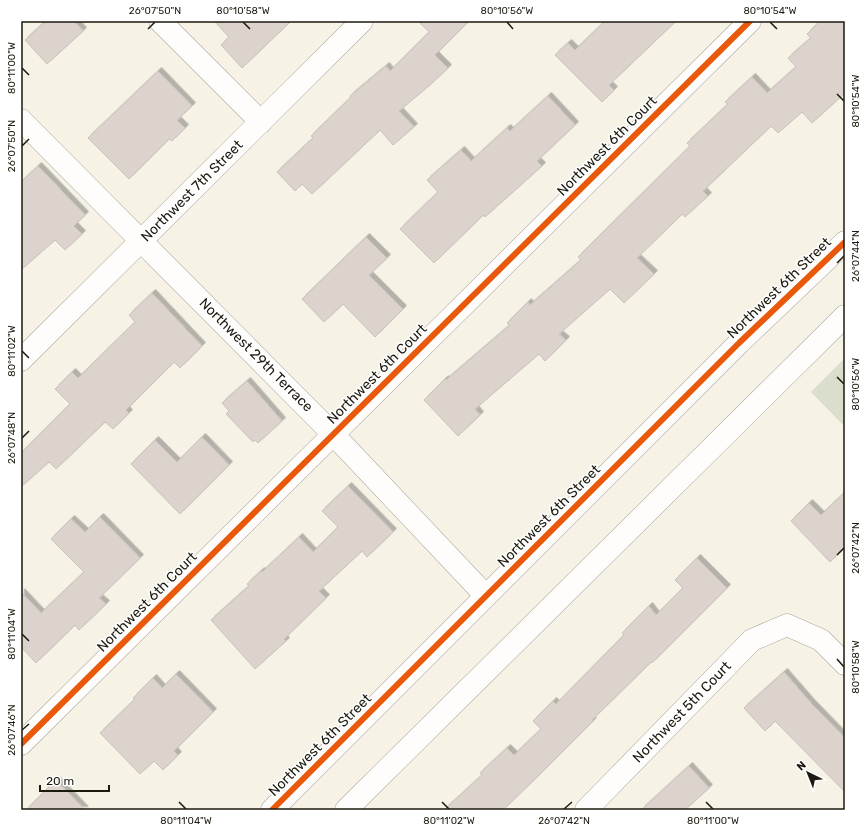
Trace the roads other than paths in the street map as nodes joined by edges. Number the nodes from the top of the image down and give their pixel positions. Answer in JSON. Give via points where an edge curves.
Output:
{"nodes":[{"id":1,"x":160,"y":21,"type":"edge"},
{"id":2,"x":362,"y":21,"type":"edge"},
{"id":3,"x":750,"y":21,"type":"edge"},
{"id":4,"x":21,"y":120,"type":"edge"},
{"id":5,"x":261,"y":122,"type":"junction"},
{"id":6,"x":142,"y":240,"type":"junction"},
{"id":7,"x":845,"y":242,"type":"edge"},
{"id":8,"x":845,"y":316,"type":"edge"},
{"id":9,"x":21,"y":360,"type":"edge"},
{"id":10,"x":333,"y":434,"type":"junction"},
{"id":11,"x":486,"y":596,"type":"junction"},
{"id":12,"x":845,"y":664,"type":"edge"},
{"id":13,"x":21,"y":744,"type":"edge"},
{"id":14,"x":272,"y":810,"type":"edge"},
{"id":15,"x":346,"y":810,"type":"edge"},
{"id":16,"x":586,"y":810,"type":"edge"}],
"edges":[{"from":1,"to":5,"type":"street"},
{"from":2,"to":5,"type":"street","name":"Northwest 7th Street"},
{"from":3,"to":10,"type":"street","name":"Northwest 6th Court"},
{"from":4,"to":6,"type":"street","name":"Northwest 29th Terrace"},
{"from":5,"to":6,"type":"street","name":"Northwest 7th Street"},
{"from":6,"to":9,"type":"street","name":"Northwest 7th Street"},
{"from":6,"to":10,"type":"street","name":"Northwest 29th Terrace"},
{"from":7,"to":11,"type":"street","name":"Northwest 6th Street","via":[[739,343]]},
{"from":8,"to":15,"type":"street"},
{"from":10,"to":11,"type":"street","name":"Northwest 29th Terrace"},
{"from":10,"to":13,"type":"street","name":"Northwest 6th Court"},
{"from":11,"to":14,"type":"street","name":"Northwest 6th Street"},
{"from":12,"to":16,"type":"street","name":"Northwest 5th Court","via":[[821,640],[787,625],[752,640]]}]}
